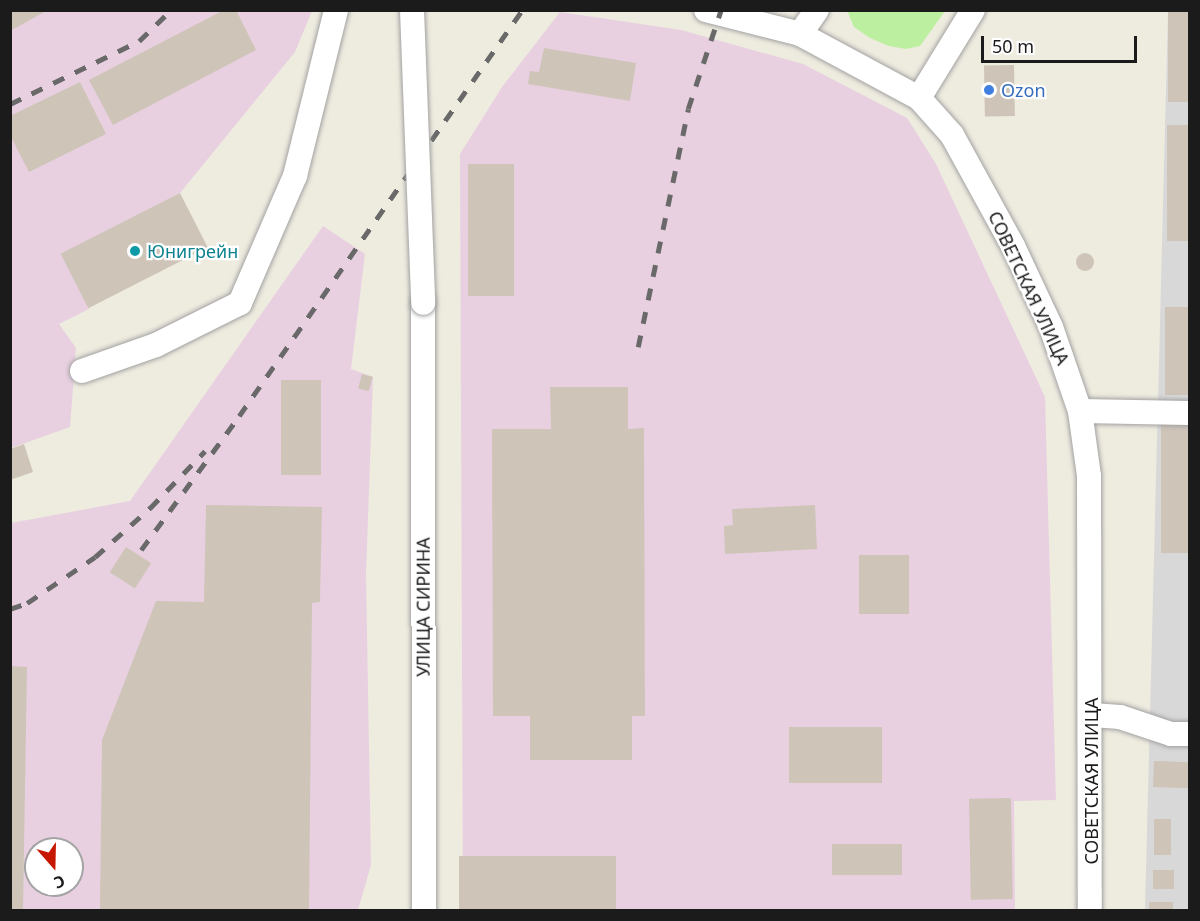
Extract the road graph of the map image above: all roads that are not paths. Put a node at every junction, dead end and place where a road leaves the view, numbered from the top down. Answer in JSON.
{"nodes":[{"id":1,"x":336,"y":10,"type":"edge"},
{"id":2,"x":412,"y":10,"type":"edge"},
{"id":3,"x":706,"y":10,"type":"edge"},
{"id":4,"x":817,"y":10,"type":"edge"},
{"id":5,"x":973,"y":10,"type":"edge"},
{"id":6,"x":800,"y":34,"type":"junction"},
{"id":7,"x":919,"y":98,"type":"junction"},
{"id":8,"x":82,"y":371,"type":"dead end"},
{"id":9,"x":1080,"y":411,"type":"junction"},
{"id":10,"x":1190,"y":413,"type":"edge"},
{"id":11,"x":1092,"y":715,"type":"junction"},
{"id":12,"x":1190,"y":734,"type":"edge"},
{"id":13,"x":424,"y":910,"type":"edge"},
{"id":14,"x":1090,"y":910,"type":"edge"}],
"edges":[{"from":1,"to":8,"type":"street"},
{"from":2,"to":13,"type":"street","name":"УЛИЦА СИРИНА","bridge":true},
{"from":3,"to":6,"type":"street","name":"СОВЕТСКАЯ УЛИЦА"},
{"from":4,"to":6,"type":"street"},
{"from":5,"to":7,"type":"street"},
{"from":6,"to":7,"type":"street","name":"СОВЕТСКАЯ УЛИЦА"},
{"from":7,"to":9,"type":"street","name":"СОВЕТСКАЯ УЛИЦА"},
{"from":9,"to":10,"type":"street"},
{"from":9,"to":11,"type":"street","name":"СОВЕТСКАЯ УЛИЦА"},
{"from":11,"to":12,"type":"street"},
{"from":11,"to":14,"type":"street","name":"СОВЕТСКАЯ УЛИЦА"}]}
